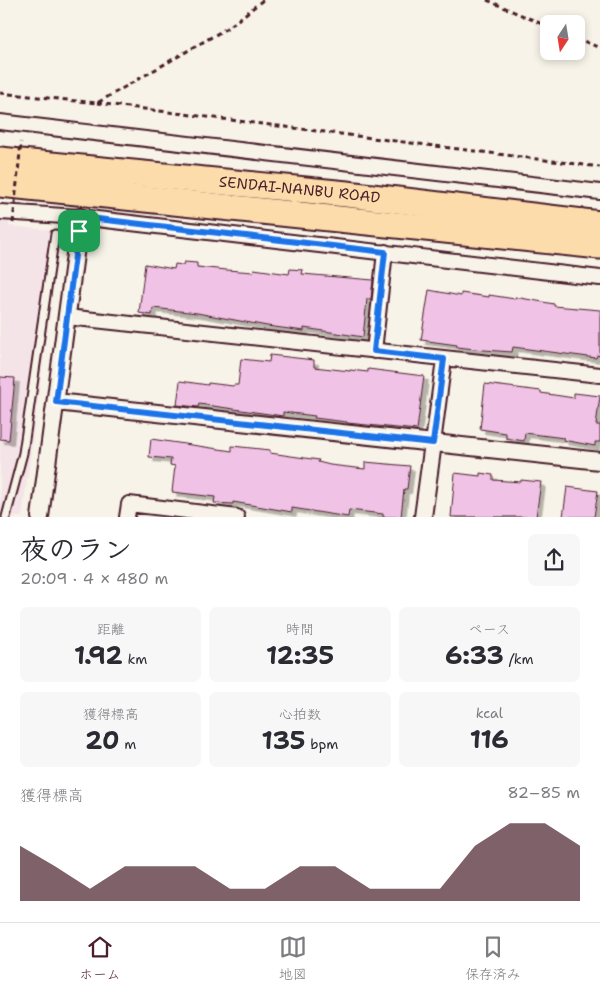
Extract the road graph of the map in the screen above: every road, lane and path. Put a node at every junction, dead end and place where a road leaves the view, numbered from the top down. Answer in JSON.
{"nodes":[{"id":1,"x":263,"y":0,"type":"edge"},
{"id":2,"x":487,"y":0,"type":"edge"},
{"id":3,"x":540,"y":23,"type":"edge"},
{"id":4,"x":585,"y":42,"type":"edge"},
{"id":5,"x":600,"y":48,"type":"edge"},
{"id":6,"x":0,"y":93,"type":"edge"},
{"id":7,"x":97,"y":103,"type":"junction"},
{"id":8,"x":0,"y":122,"type":"edge"},
{"id":9,"x":21,"y":142,"type":"dead end"},
{"id":10,"x":0,"y":160,"type":"edge"},
{"id":11,"x":600,"y":167,"type":"edge"},
{"id":12,"x":0,"y":184,"type":"edge"},
{"id":13,"x":600,"y":192,"type":"edge"},
{"id":14,"x":0,"y":212,"type":"edge"},
{"id":15,"x":80,"y":217,"type":"junction"},
{"id":16,"x":13,"y":223,"type":"dead end"},
{"id":17,"x":600,"y":224,"type":"edge"},
{"id":18,"x":55,"y":234,"type":"dead end"},
{"id":19,"x":600,"y":246,"type":"edge"},
{"id":20,"x":385,"y":252,"type":"junction"},
{"id":21,"x":600,"y":278,"type":"edge"},
{"id":22,"x":67,"y":317,"type":"junction"},
{"id":23,"x":374,"y":351,"type":"junction"},
{"id":24,"x":444,"y":359,"type":"junction"},
{"id":25,"x":600,"y":375,"type":"edge"},
{"id":26,"x":56,"y":402,"type":"junction"},
{"id":27,"x":433,"y":443,"type":"junction"},
{"id":28,"x":600,"y":461,"type":"edge"},
{"id":29,"x":6,"y":517,"type":"edge"},
{"id":30,"x":40,"y":517,"type":"edge"},
{"id":31,"x":127,"y":517,"type":"edge"},
{"id":32,"x":237,"y":517,"type":"edge"},
{"id":33,"x":423,"y":517,"type":"edge"}],
"edges":[{"from":1,"to":7,"type":"path"},
{"from":2,"to":3,"type":"path"},
{"from":4,"to":5,"type":"path"},
{"from":6,"to":7,"type":"path"},
{"from":7,"to":11,"type":"path"},
{"from":8,"to":13,"type":"street"},
{"from":9,"to":16,"type":"path","bridge":true},
{"from":10,"to":17,"type":"highway","name":"SENDAI-NANBU ROAD"},
{"from":12,"to":19,"type":"highway","name":"SENDAI-NANBU ROAD"},
{"from":14,"to":15,"type":"street"},
{"from":15,"to":20,"type":"street"},
{"from":15,"to":22,"type":"street"},
{"from":18,"to":29,"type":"lane"},
{"from":20,"to":21,"type":"street"},
{"from":20,"to":23,"type":"street"},
{"from":22,"to":23,"type":"street"},
{"from":22,"to":26,"type":"street"},
{"from":23,"to":24,"type":"street"},
{"from":24,"to":25,"type":"street"},
{"from":24,"to":27,"type":"street"},
{"from":26,"to":27,"type":"street"},
{"from":26,"to":30,"type":"street"},
{"from":27,"to":28,"type":"street"},
{"from":27,"to":33,"type":"street"},
{"from":31,"to":32,"type":"street"}]}
